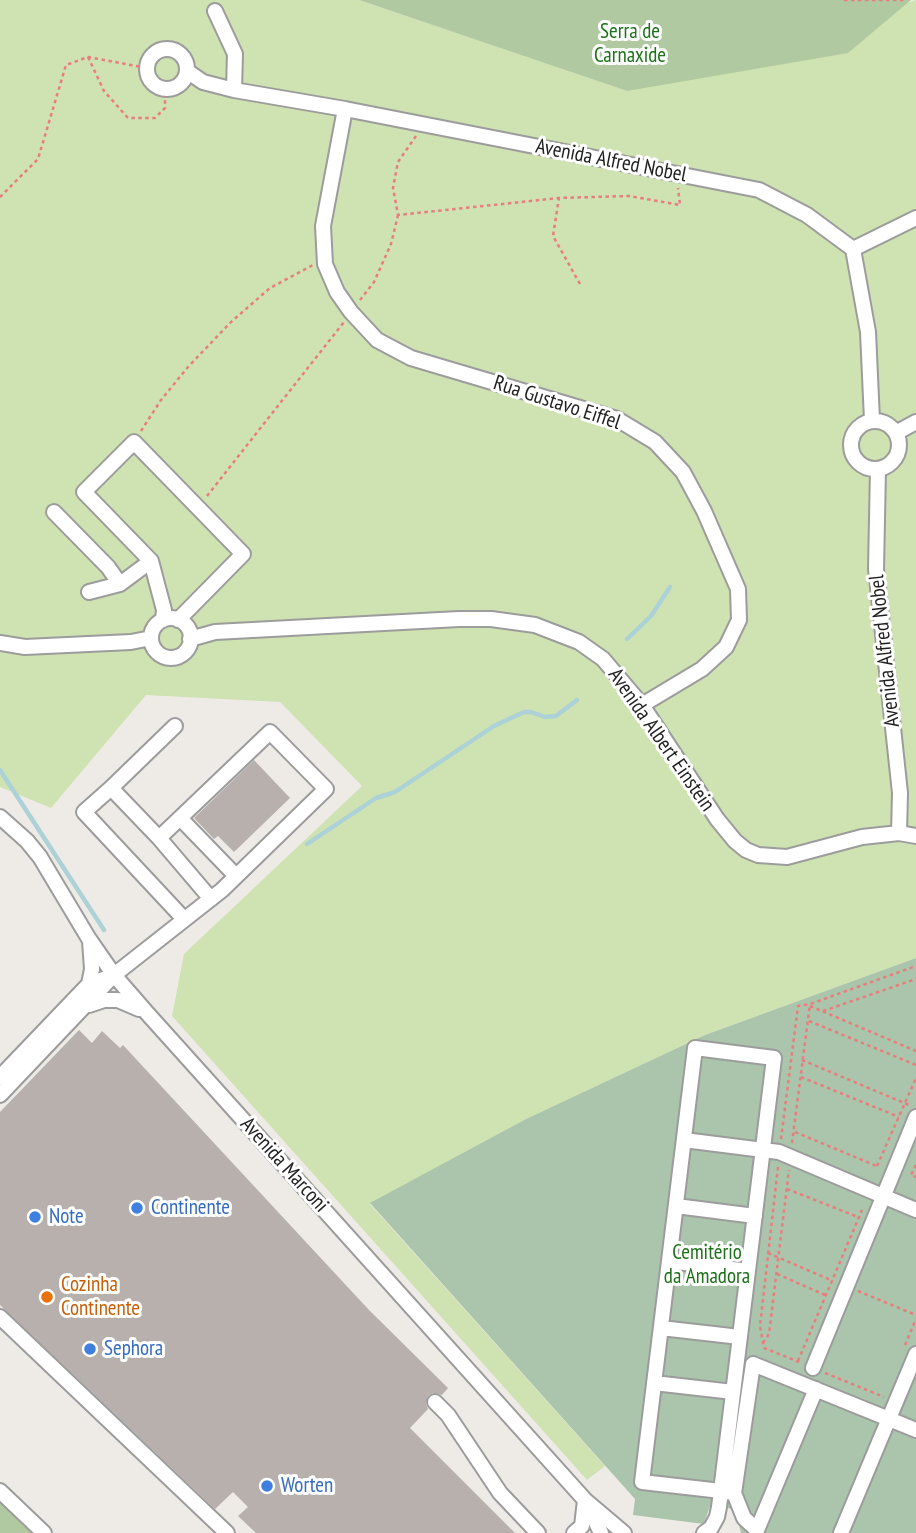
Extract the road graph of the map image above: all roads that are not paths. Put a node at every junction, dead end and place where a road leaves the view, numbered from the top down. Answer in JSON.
{"nodes":[{"id":1,"x":215,"y":11,"type":"dead end"},
{"id":2,"x":187,"y":71,"type":"junction"},
{"id":3,"x":234,"y":90,"type":"junction"},
{"id":4,"x":345,"y":109,"type":"junction"},
{"id":5,"x":916,"y":218,"type":"edge"},
{"id":6,"x":853,"y":249,"type":"junction"},
{"id":7,"x":872,"y":421,"type":"junction"},
{"id":8,"x":916,"y":422,"type":"edge"},
{"id":9,"x":896,"y":433,"type":"junction"},
{"id":10,"x":878,"y":469,"type":"junction"},
{"id":11,"x":54,"y":512,"type":"dead end"},
{"id":12,"x":151,"y":561,"type":"junction"},
{"id":13,"x":120,"y":584,"type":"junction"},
{"id":14,"x":89,"y":592,"type":"dead end"},
{"id":15,"x":171,"y":620,"type":"junction"},
{"id":16,"x":151,"y":638,"type":"junction"},
{"id":17,"x":190,"y":639,"type":"junction"},
{"id":18,"x":0,"y":643,"type":"edge"},
{"id":19,"x":642,"y":705,"type":"junction"},
{"id":20,"x":175,"y":726,"type":"dead end"},
{"id":21,"x":111,"y":788,"type":"junction"},
{"id":22,"x":0,"y":817,"type":"edge"},
{"id":23,"x":180,"y":818,"type":"junction"},
{"id":24,"x":899,"y":833,"type":"junction"},
{"id":25,"x":916,"y":836,"type":"edge"},
{"id":26,"x":159,"y":838,"type":"junction"},
{"id":27,"x":236,"y":876,"type":"junction"},
{"id":28,"x":211,"y":898,"type":"junction"},
{"id":29,"x":184,"y":919,"type":"junction"},
{"id":30,"x":89,"y":939,"type":"junction"},
{"id":31,"x":114,"y":975,"type":"junction"},
{"id":32,"x":89,"y":984,"type":"junction"},
{"id":33,"x":85,"y":1006,"type":"junction"},
{"id":34,"x":147,"y":1013,"type":"junction"},
{"id":35,"x":0,"y":1077,"type":"edge"},
{"id":36,"x":0,"y":1095,"type":"edge"},
{"id":37,"x":916,"y":1117,"type":"edge"},
{"id":38,"x":684,"y":1140,"type":"junction"},
{"id":39,"x":763,"y":1149,"type":"junction"},
{"id":40,"x":876,"y":1193,"type":"junction"},
{"id":41,"x":676,"y":1206,"type":"junction"},
{"id":42,"x":916,"y":1210,"type":"edge"},
{"id":43,"x":755,"y":1216,"type":"junction"},
{"id":44,"x":669,"y":1261,"type":"junction"},
{"id":45,"x":748,"y":1271,"type":"junction"},
{"id":46,"x":0,"y":1317,"type":"edge"},
{"id":47,"x":661,"y":1328,"type":"junction"},
{"id":48,"x":740,"y":1337,"type":"junction"},
{"id":49,"x":916,"y":1354,"type":"edge"},
{"id":50,"x":813,"y":1368,"type":"road end"},
{"id":51,"x":654,"y":1383,"type":"junction"},
{"id":52,"x":816,"y":1389,"type":"junction"},
{"id":53,"x":733,"y":1392,"type":"junction"},
{"id":54,"x":435,"y":1402,"type":"dead end"},
{"id":55,"x":889,"y":1419,"type":"junction"},
{"id":56,"x":916,"y":1430,"type":"edge"},
{"id":57,"x":0,"y":1491,"type":"edge"},
{"id":58,"x":727,"y":1492,"type":"junction"},
{"id":59,"x":585,"y":1500,"type":"junction"},
{"id":60,"x":44,"y":1533,"type":"edge"},
{"id":61,"x":227,"y":1533,"type":"edge"},
{"id":62,"x":538,"y":1533,"type":"edge"},
{"id":63,"x":574,"y":1533,"type":"edge"},
{"id":64,"x":601,"y":1533,"type":"edge"},
{"id":65,"x":624,"y":1533,"type":"edge"},
{"id":66,"x":704,"y":1533,"type":"edge"},
{"id":67,"x":841,"y":1533,"type":"edge"}],
"edges":[{"from":1,"to":3,"type":"street"},
{"from":2,"to":2,"type":"street"},
{"from":2,"to":3,"type":"street","name":"Avenida Alfred Nobel"},
{"from":3,"to":4,"type":"street","name":"Avenida Alfred Nobel"},
{"from":4,"to":6,"type":"street","name":"Avenida Alfred Nobel"},
{"from":4,"to":19,"type":"street","name":"Rua Gustavo Eiffel"},
{"from":5,"to":6,"type":"street"},
{"from":6,"to":7,"type":"street"},
{"from":7,"to":9,"type":"street"},
{"from":7,"to":10,"type":"street"},
{"from":8,"to":9,"type":"street"},
{"from":9,"to":10,"type":"street"},
{"from":10,"to":24,"type":"street","name":"Avenida Alfred Nobel"},
{"from":11,"to":13,"type":"street"},
{"from":12,"to":13,"type":"street"},
{"from":12,"to":15,"type":"street"},
{"from":12,"to":15,"type":"street"},
{"from":13,"to":14,"type":"street"},
{"from":15,"to":16,"type":"street"},
{"from":15,"to":17,"type":"street"},
{"from":16,"to":17,"type":"street"},
{"from":16,"to":18,"type":"street"},
{"from":17,"to":19,"type":"street","name":"Avenida Albert Einstein"},
{"from":19,"to":24,"type":"street","name":"Avenida Albert Einstein"},
{"from":20,"to":21,"type":"street"},
{"from":21,"to":26,"type":"street"},
{"from":21,"to":29,"type":"street"},
{"from":22,"to":30,"type":"street","name":"Avenida Marconi"},
{"from":23,"to":26,"type":"street"},
{"from":23,"to":27,"type":"street"},
{"from":23,"to":27,"type":"street"},
{"from":24,"to":25,"type":"street","name":"Avenida Albert Einstein"},
{"from":26,"to":28,"type":"street"},
{"from":27,"to":28,"type":"street"},
{"from":28,"to":29,"type":"street"},
{"from":29,"to":31,"type":"street"},
{"from":30,"to":31,"type":"street","name":"Avenida Marconi"},
{"from":30,"to":32,"type":"street"},
{"from":31,"to":32,"type":"street"},
{"from":31,"to":33,"type":"street"},
{"from":31,"to":34,"type":"street","name":"Avenida Marconi"},
{"from":32,"to":35,"type":"street"},
{"from":33,"to":34,"type":"street"},
{"from":33,"to":36,"type":"street"},
{"from":34,"to":59,"type":"street","name":"Avenida Marconi"},
{"from":37,"to":40,"type":"street"},
{"from":38,"to":39,"type":"street"},
{"from":38,"to":39,"type":"street"},
{"from":38,"to":41,"type":"street"},
{"from":39,"to":40,"type":"street"},
{"from":39,"to":43,"type":"street"},
{"from":40,"to":42,"type":"street"},
{"from":40,"to":50,"type":"street"},
{"from":41,"to":43,"type":"street"},
{"from":41,"to":44,"type":"street"},
{"from":43,"to":45,"type":"street"},
{"from":44,"to":45,"type":"street"},
{"from":44,"to":47,"type":"street"},
{"from":45,"to":48,"type":"street"},
{"from":46,"to":61,"type":"street"},
{"from":47,"to":48,"type":"street"},
{"from":47,"to":51,"type":"street"},
{"from":48,"to":53,"type":"street"},
{"from":49,"to":55,"type":"street"},
{"from":51,"to":53,"type":"street"},
{"from":51,"to":58,"type":"street"},
{"from":52,"to":55,"type":"street"},
{"from":52,"to":58,"type":"street"},
{"from":52,"to":58,"type":"street"},
{"from":53,"to":58,"type":"street"},
{"from":54,"to":62,"type":"street"},
{"from":55,"to":56,"type":"street"},
{"from":55,"to":67,"type":"street"},
{"from":57,"to":60,"type":"street"},
{"from":58,"to":66,"type":"street"},
{"from":59,"to":63,"type":"street"},
{"from":59,"to":64,"type":"street","name":"Avenida Marconi"},
{"from":59,"to":65,"type":"street","name":"Avenida Marconi"}]}
